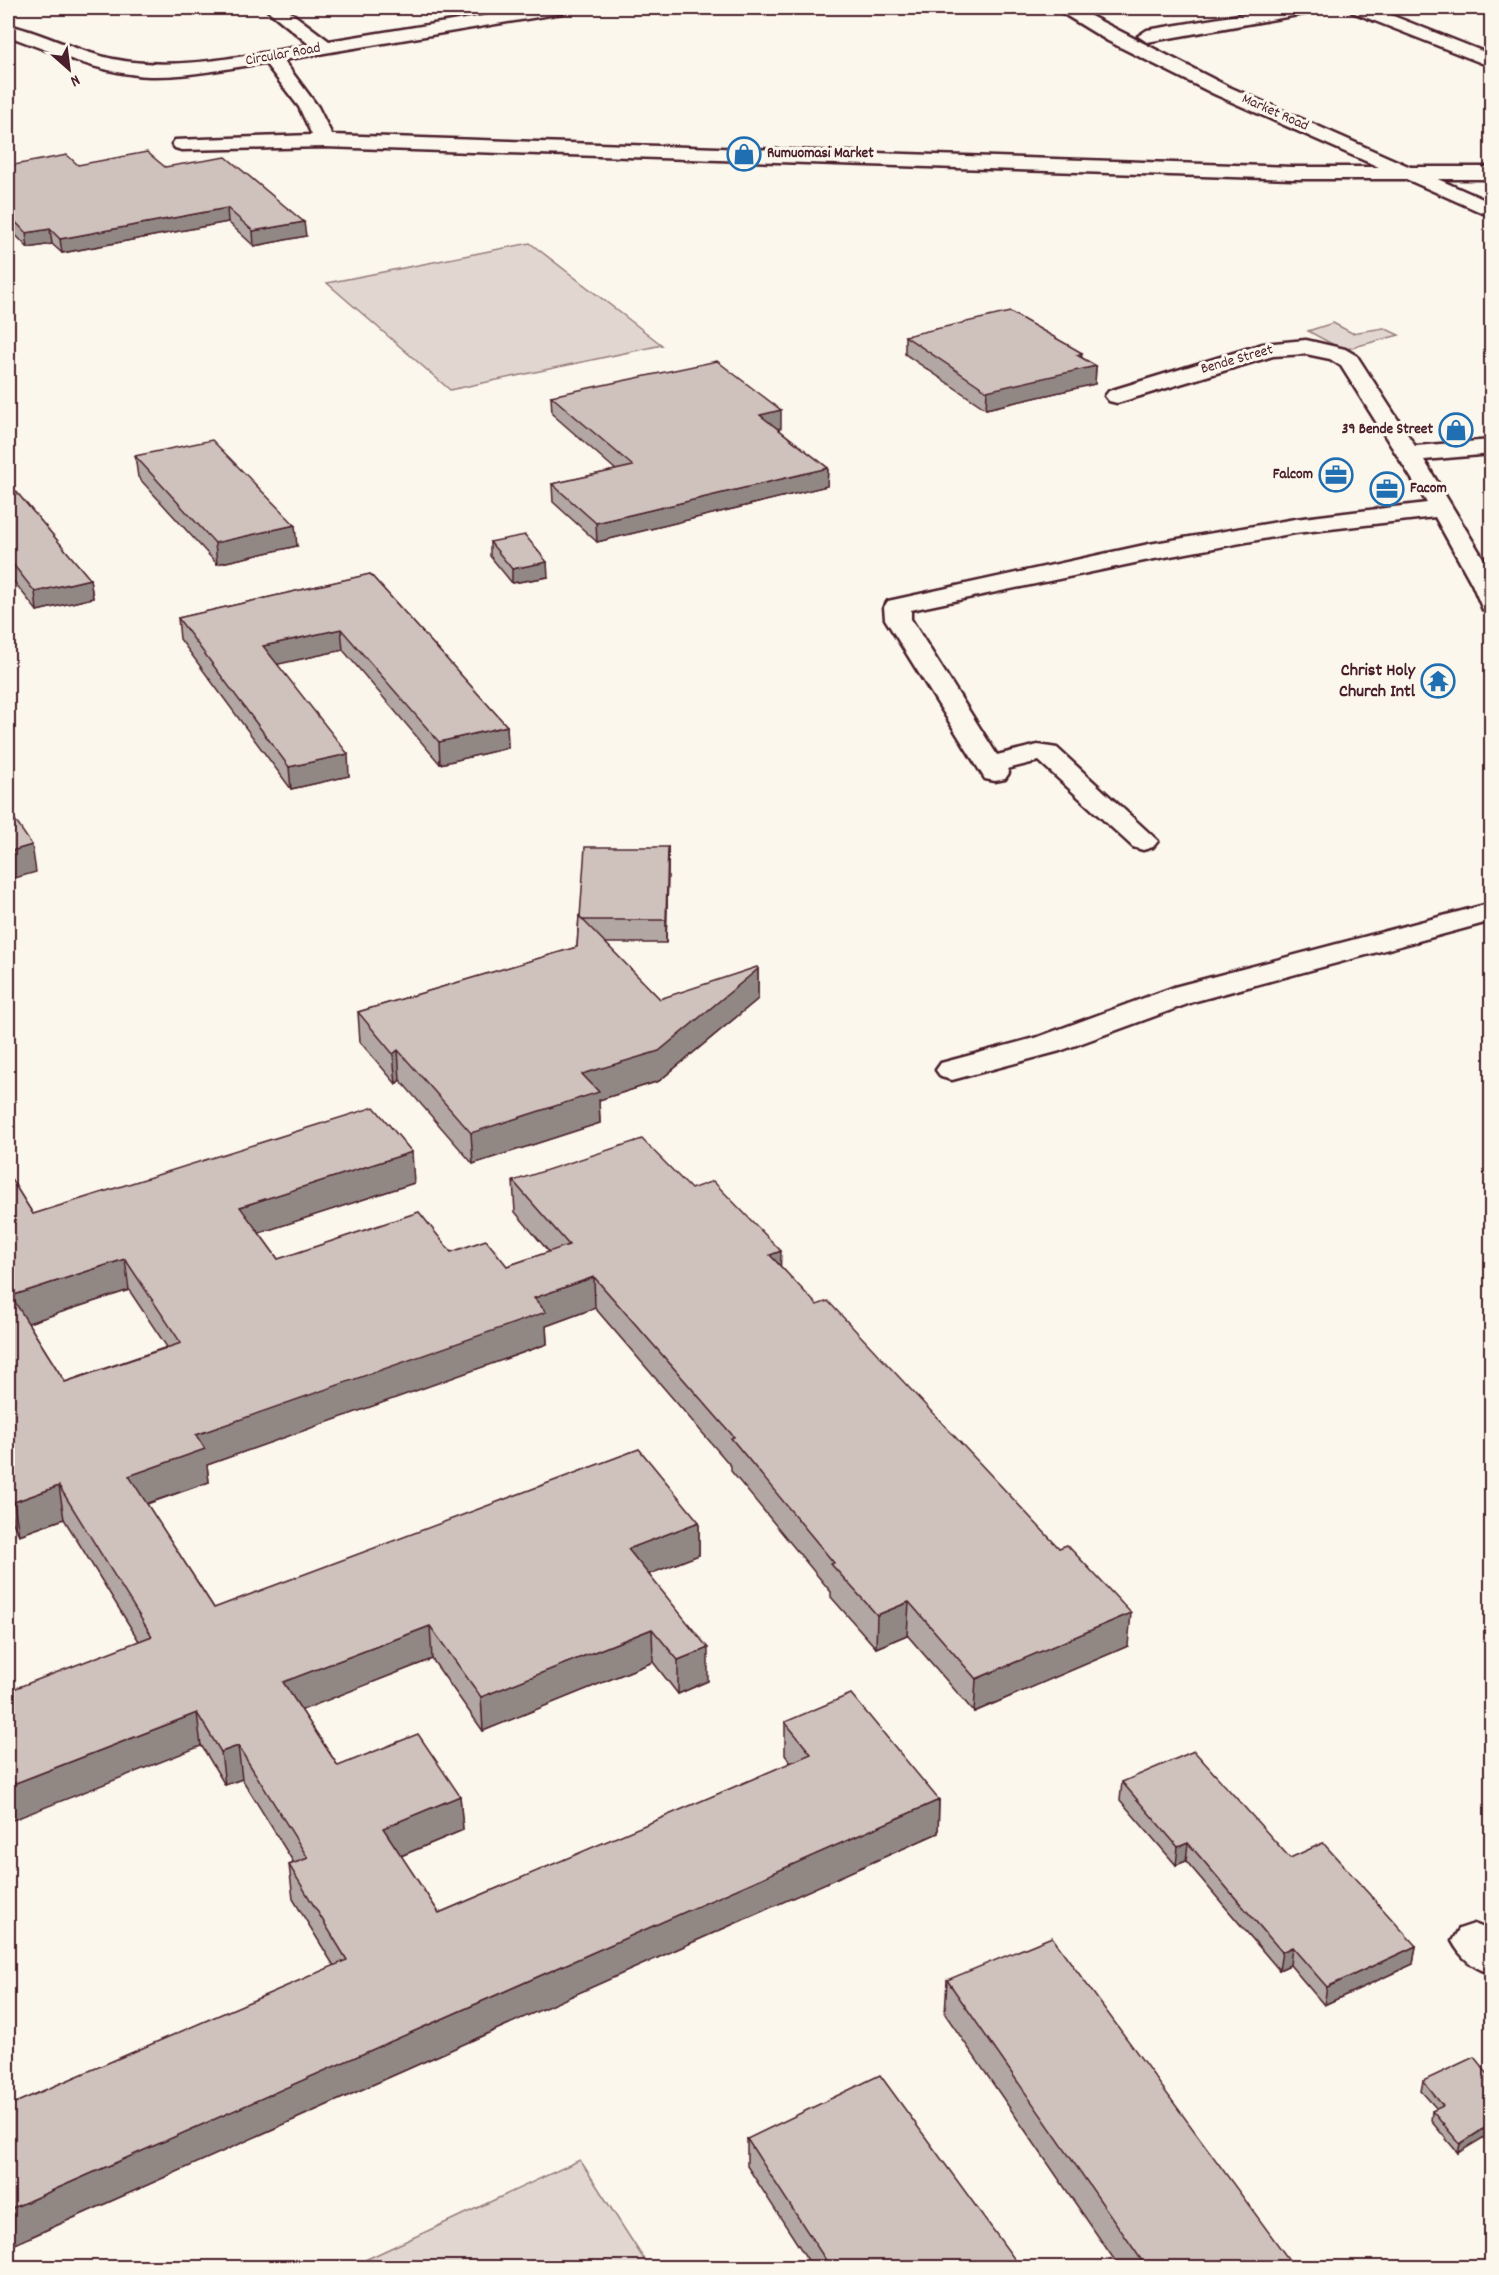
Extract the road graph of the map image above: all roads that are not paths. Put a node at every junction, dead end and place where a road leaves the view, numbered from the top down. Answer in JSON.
{"nodes":[{"id":1,"x":274,"y":8,"type":"edge"},
{"id":2,"x":561,"y":8,"type":"edge"},
{"id":3,"x":1064,"y":8,"type":"edge"},
{"id":4,"x":1097,"y":8,"type":"edge"},
{"id":5,"x":1309,"y":8,"type":"edge"},
{"id":6,"x":1358,"y":8,"type":"edge"},
{"id":7,"x":500,"y":12,"type":"edge"},
{"id":8,"x":8,"y":30,"type":"edge"},
{"id":9,"x":1148,"y":36,"type":"junction"},
{"id":10,"x":325,"y":47,"type":"junction"},
{"id":11,"x":270,"y":57,"type":"junction"},
{"id":12,"x":1491,"y":62,"type":"edge"},
{"id":13,"x":324,"y":141,"type":"junction"},
{"id":14,"x":182,"y":144,"type":"dead end"},
{"id":15,"x":1456,"y":172,"type":"junction"},
{"id":16,"x":1491,"y":172,"type":"edge"},
{"id":17,"x":1412,"y":174,"type":"junction"},
{"id":18,"x":1491,"y":189,"type":"edge"},
{"id":19,"x":1491,"y":211,"type":"edge"},
{"id":20,"x":1117,"y":396,"type":"dead end"},
{"id":21,"x":1491,"y":447,"type":"edge"},
{"id":22,"x":1409,"y":454,"type":"junction"},
{"id":23,"x":1443,"y":509,"type":"junction"},
{"id":24,"x":1489,"y":591,"type":"edge"},
{"id":25,"x":1143,"y":841,"type":"dead end"},
{"id":26,"x":1491,"y":912,"type":"edge"},
{"id":27,"x":952,"y":1070,"type":"dead end"}],
"edges":[{"from":1,"to":10,"type":"street"},
{"from":2,"to":7,"type":"street","name":"Circular Road"},
{"from":3,"to":17,"type":"street","name":"Market Road"},
{"from":4,"to":9,"type":"street","name":"Market Road"},
{"from":5,"to":9,"type":"street"},
{"from":6,"to":12,"type":"street"},
{"from":7,"to":10,"type":"street","name":"Circular Road"},
{"from":8,"to":11,"type":"street","name":"Circular Road"},
{"from":9,"to":15,"type":"street","name":"Market Road"},
{"from":10,"to":11,"type":"street","name":"Circular Road"},
{"from":11,"to":13,"type":"street"},
{"from":13,"to":14,"type":"street"},
{"from":13,"to":17,"type":"street"},
{"from":15,"to":16,"type":"street"},
{"from":15,"to":17,"type":"street"},
{"from":15,"to":18,"type":"street","name":"Market Road"},
{"from":17,"to":19,"type":"street","name":"Market Road"},
{"from":20,"to":22,"type":"street","name":"Bende Street"},
{"from":21,"to":22,"type":"street"},
{"from":22,"to":23,"type":"street","name":"Bende Street"},
{"from":23,"to":24,"type":"street","name":"Bende Street"},
{"from":23,"to":25,"type":"street"},
{"from":26,"to":27,"type":"street"}]}
